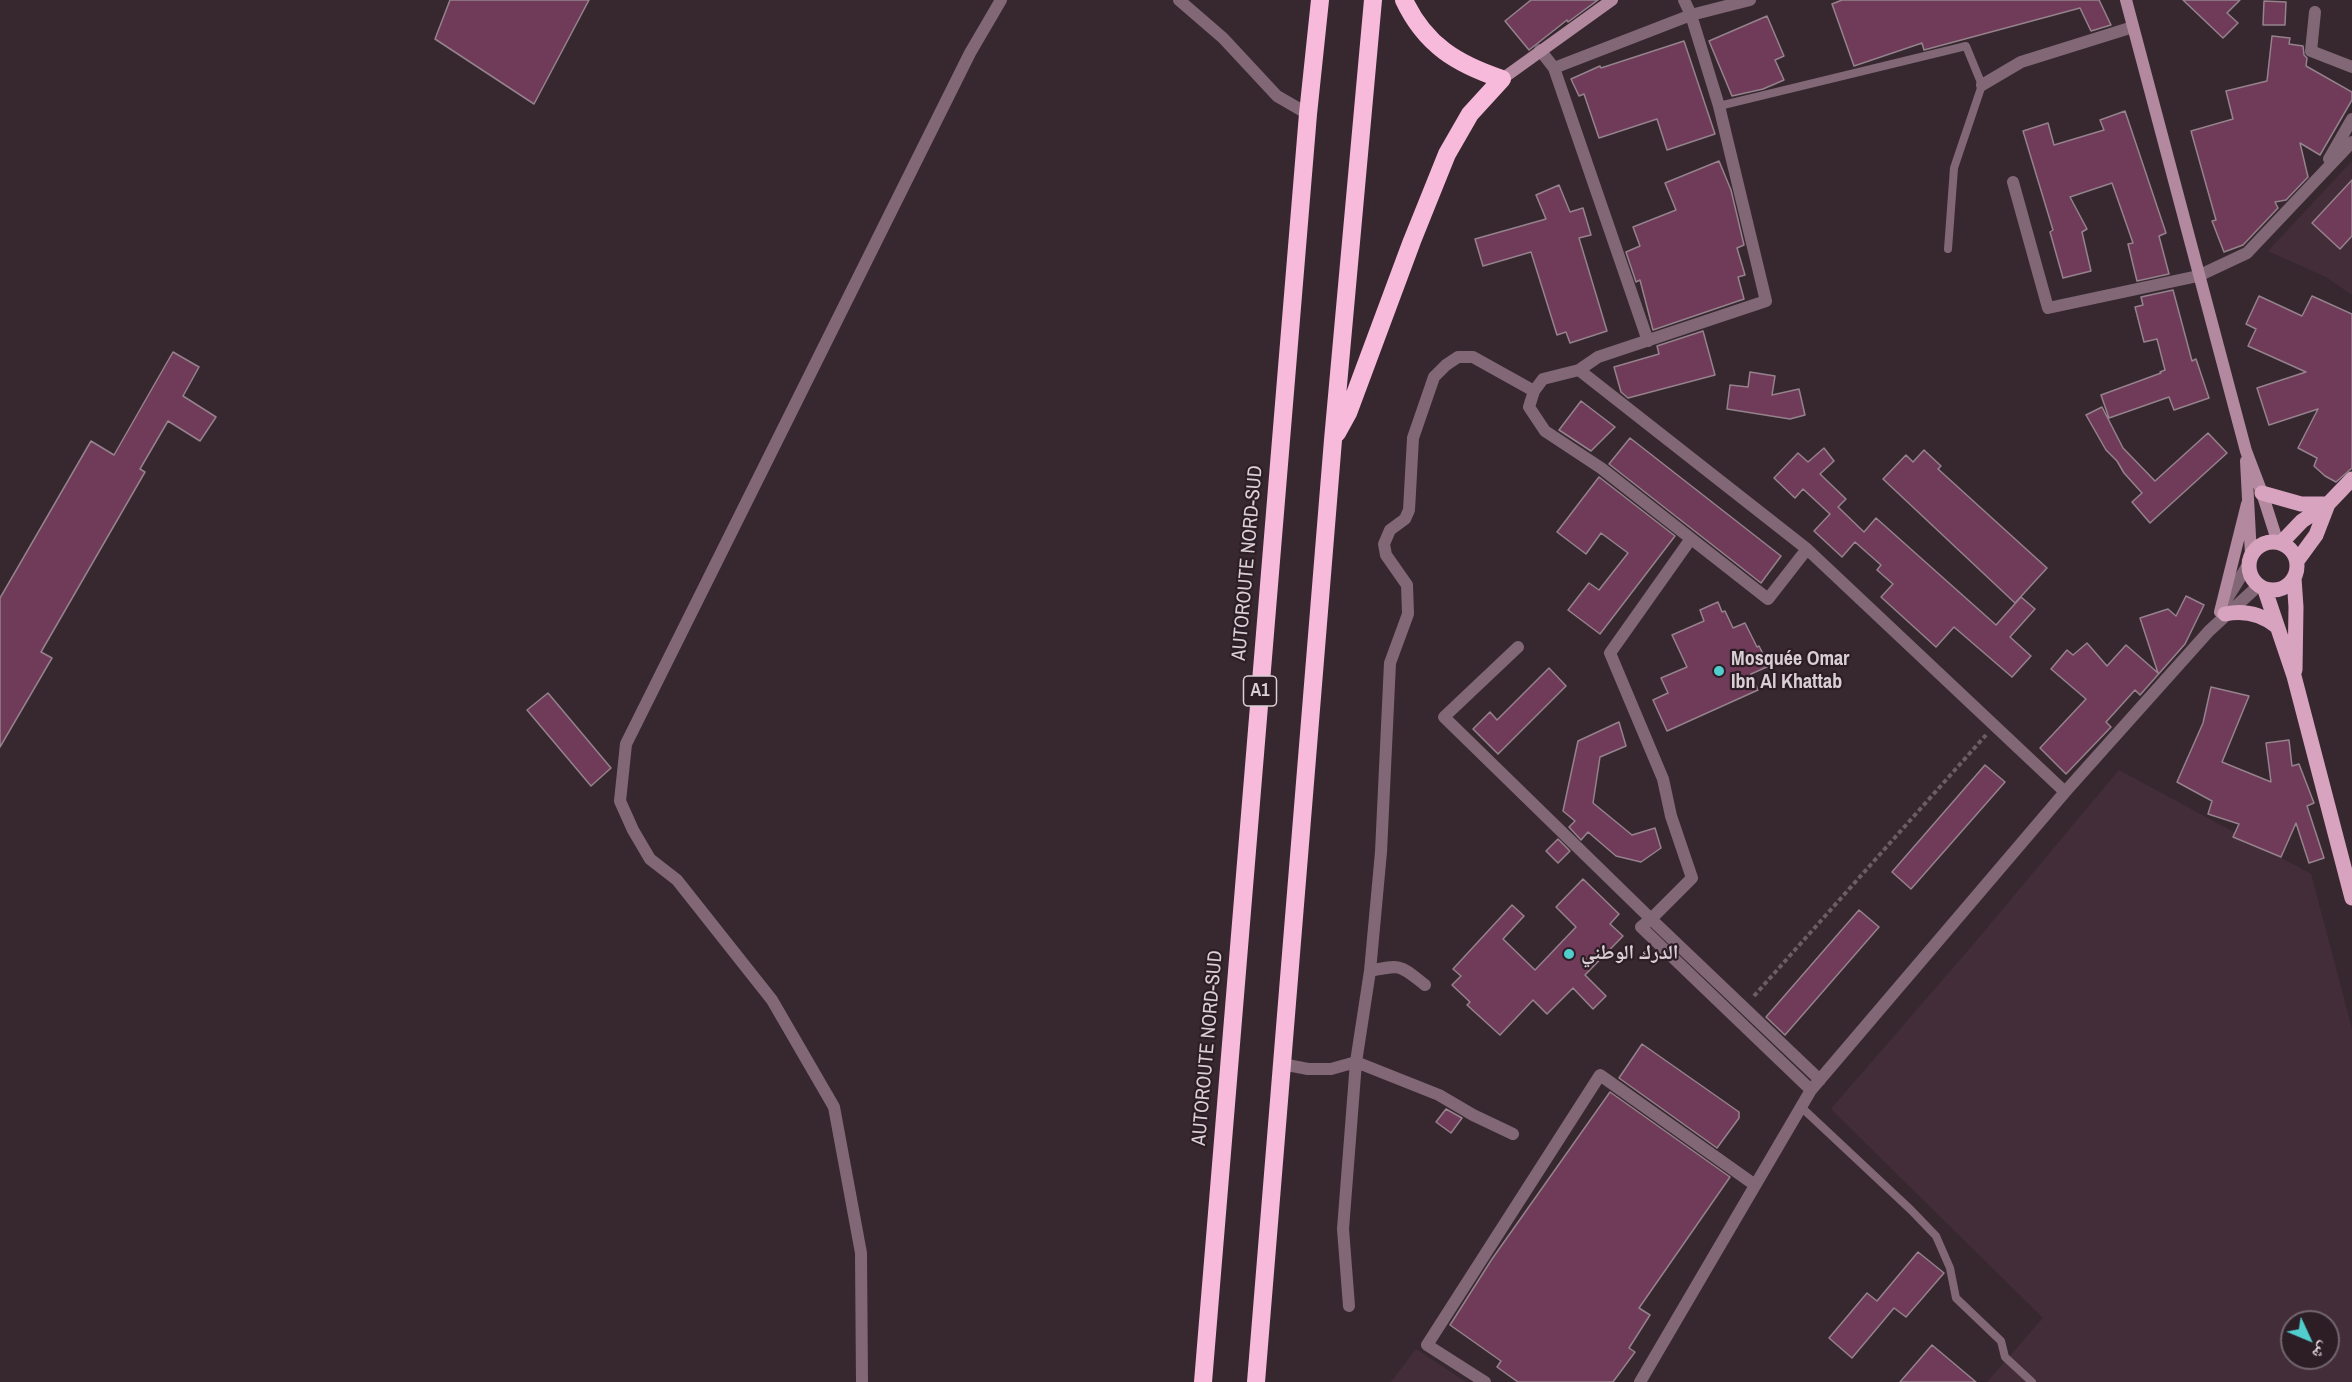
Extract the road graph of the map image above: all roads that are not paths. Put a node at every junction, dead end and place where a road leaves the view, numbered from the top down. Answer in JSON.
{"nodes":[{"id":1,"x":1001,"y":0,"type":"edge"},
{"id":2,"x":1179,"y":0,"type":"edge"},
{"id":3,"x":1320,"y":0,"type":"edge"},
{"id":4,"x":1373,"y":0,"type":"edge"},
{"id":5,"x":1404,"y":0,"type":"edge"},
{"id":6,"x":1612,"y":0,"type":"edge"},
{"id":7,"x":1684,"y":0,"type":"edge"},
{"id":8,"x":1750,"y":0,"type":"edge"},
{"id":9,"x":2126,"y":0,"type":"edge"},
{"id":10,"x":2315,"y":12,"type":"dead end"},
{"id":11,"x":1691,"y":15,"type":"junction"},
{"id":12,"x":2133,"y":27,"type":"junction"},
{"id":13,"x":1540,"y":50,"type":"junction"},
{"id":14,"x":2352,"y":67,"type":"edge"},
{"id":15,"x":1554,"y":68,"type":"junction"},
{"id":16,"x":1502,"y":79,"type":"junction"},
{"id":17,"x":1982,"y":85,"type":"junction"},
{"id":18,"x":1719,"y":106,"type":"junction"},
{"id":19,"x":1308,"y":114,"type":"junction"},
{"id":20,"x":2352,"y":119,"type":"edge"},
{"id":21,"x":2352,"y":142,"type":"edge"},
{"id":22,"x":2318,"y":179,"type":"junction"},
{"id":23,"x":2013,"y":182,"type":"dead end"},
{"id":24,"x":1948,"y":249,"type":"dead end"},
{"id":25,"x":2198,"y":276,"type":"junction"},
{"id":26,"x":1648,"y":341,"type":"junction"},
{"id":27,"x":1579,"y":370,"type":"junction"},
{"id":28,"x":1534,"y":391,"type":"junction"},
{"id":29,"x":1334,"y":440,"type":"junction"},
{"id":30,"x":2246,"y":451,"type":"junction"},
{"id":31,"x":2352,"y":479,"type":"edge"},
{"id":32,"x":2262,"y":493,"type":"junction"},
{"id":33,"x":2247,"y":504,"type":"junction"},
{"id":34,"x":2328,"y":504,"type":"junction"},
{"id":35,"x":1690,"y":540,"type":"junction"},
{"id":36,"x":2279,"y":543,"type":"junction"},
{"id":37,"x":1807,"y":549,"type":"junction"},
{"id":38,"x":2250,"y":560,"type":"junction"},
{"id":39,"x":2297,"y":561,"type":"junction"},
{"id":40,"x":2294,"y":578,"type":"junction"},
{"id":41,"x":2262,"y":588,"type":"junction"},
{"id":42,"x":2222,"y":613,"type":"junction"},
{"id":43,"x":2276,"y":626,"type":"junction"},
{"id":44,"x":1518,"y":647,"type":"dead end"},
{"id":45,"x":2294,"y":676,"type":"junction"},
{"id":46,"x":2065,"y":792,"type":"junction"},
{"id":47,"x":2352,"y":898,"type":"edge"},
{"id":48,"x":1651,"y":920,"type":"junction"},
{"id":49,"x":1370,"y":971,"type":"junction"},
{"id":50,"x":1425,"y":985,"type":"dead end"},
{"id":51,"x":1356,"y":1062,"type":"junction"},
{"id":52,"x":1282,"y":1064,"type":"junction"},
{"id":53,"x":1820,"y":1080,"type":"junction"},
{"id":54,"x":1811,"y":1090,"type":"junction"},
{"id":55,"x":1800,"y":1106,"type":"junction"},
{"id":56,"x":1513,"y":1134,"type":"dead end"},
{"id":57,"x":1755,"y":1185,"type":"junction"},
{"id":58,"x":1349,"y":1306,"type":"dead end"},
{"id":59,"x":1202,"y":1380,"type":"edge"},
{"id":60,"x":862,"y":1382,"type":"edge"},
{"id":61,"x":1256,"y":1382,"type":"edge"},
{"id":62,"x":1485,"y":1382,"type":"edge"},
{"id":63,"x":1640,"y":1382,"type":"edge"},
{"id":64,"x":2032,"y":1382,"type":"edge"}],
"edges":[{"from":1,"to":60,"type":"street"},
{"from":2,"to":19,"type":"street"},
{"from":3,"to":19,"type":"highway","name":"AUTOROUTE NORD-SUD","number":"A1"},
{"from":4,"to":29,"type":"highway"},
{"from":5,"to":16,"type":"highway"},
{"from":6,"to":13,"type":"main road"},
{"from":7,"to":11,"type":"street"},
{"from":8,"to":11,"type":"street"},
{"from":9,"to":12,"type":"main road"},
{"from":10,"to":14,"type":"street"},
{"from":11,"to":15,"type":"street"},
{"from":11,"to":18,"type":"street"},
{"from":12,"to":17,"type":"street"},
{"from":12,"to":25,"type":"main road"},
{"from":13,"to":15,"type":"street"},
{"from":13,"to":16,"type":"main road"},
{"from":15,"to":26,"type":"street"},
{"from":16,"to":29,"type":"highway"},
{"from":17,"to":18,"type":"lane"},
{"from":17,"to":24,"type":"lane"},
{"from":18,"to":26,"type":"street"},
{"from":19,"to":59,"type":"highway","name":"AUTOROUTE NORD-SUD","number":"A1"},
{"from":20,"to":22,"type":"street"},
{"from":21,"to":22,"type":"street"},
{"from":22,"to":25,"type":"street"},
{"from":23,"to":25,"type":"street"},
{"from":25,"to":30,"type":"main road"},
{"from":26,"to":27,"type":"street"},
{"from":27,"to":28,"type":"street"},
{"from":27,"to":37,"type":"street"},
{"from":28,"to":35,"type":"street"},
{"from":28,"to":49,"type":"street"},
{"from":29,"to":52,"type":"highway"},
{"from":30,"to":32,"type":"main road"},
{"from":30,"to":33,"type":"main road"},
{"from":31,"to":34,"type":"main road"},
{"from":32,"to":34,"type":"main road"},
{"from":32,"to":36,"type":"main road"},
{"from":33,"to":38,"type":"main road"},
{"from":33,"to":42,"type":"main road"},
{"from":34,"to":36,"type":"main road"},
{"from":34,"to":39,"type":"main road"},
{"from":35,"to":37,"type":"street"},
{"from":35,"to":48,"type":"street"},
{"from":36,"to":38,"type":"main road"},
{"from":36,"to":39,"type":"main road"},
{"from":37,"to":46,"type":"street"},
{"from":38,"to":41,"type":"main road"},
{"from":38,"to":42,"type":"street"},
{"from":39,"to":40,"type":"main road"},
{"from":40,"to":41,"type":"main road"},
{"from":40,"to":45,"type":"main road"},
{"from":41,"to":42,"type":"street"},
{"from":41,"to":43,"type":"main road"},
{"from":42,"to":43,"type":"main road"},
{"from":42,"to":46,"type":"street"},
{"from":43,"to":45,"type":"main road"},
{"from":44,"to":48,"type":"street"},
{"from":45,"to":47,"type":"main road"},
{"from":46,"to":53,"type":"street"},
{"from":48,"to":53,"type":"street"},
{"from":48,"to":54,"type":"street"},
{"from":49,"to":50,"type":"street"},
{"from":49,"to":51,"type":"street"},
{"from":51,"to":52,"type":"street"},
{"from":51,"to":56,"type":"street"},
{"from":51,"to":58,"type":"street"},
{"from":52,"to":61,"type":"highway"},
{"from":53,"to":54,"type":"street"},
{"from":54,"to":55,"type":"street"},
{"from":55,"to":57,"type":"street"},
{"from":55,"to":64,"type":"lane"},
{"from":57,"to":62,"type":"street"},
{"from":57,"to":63,"type":"street"}]}
